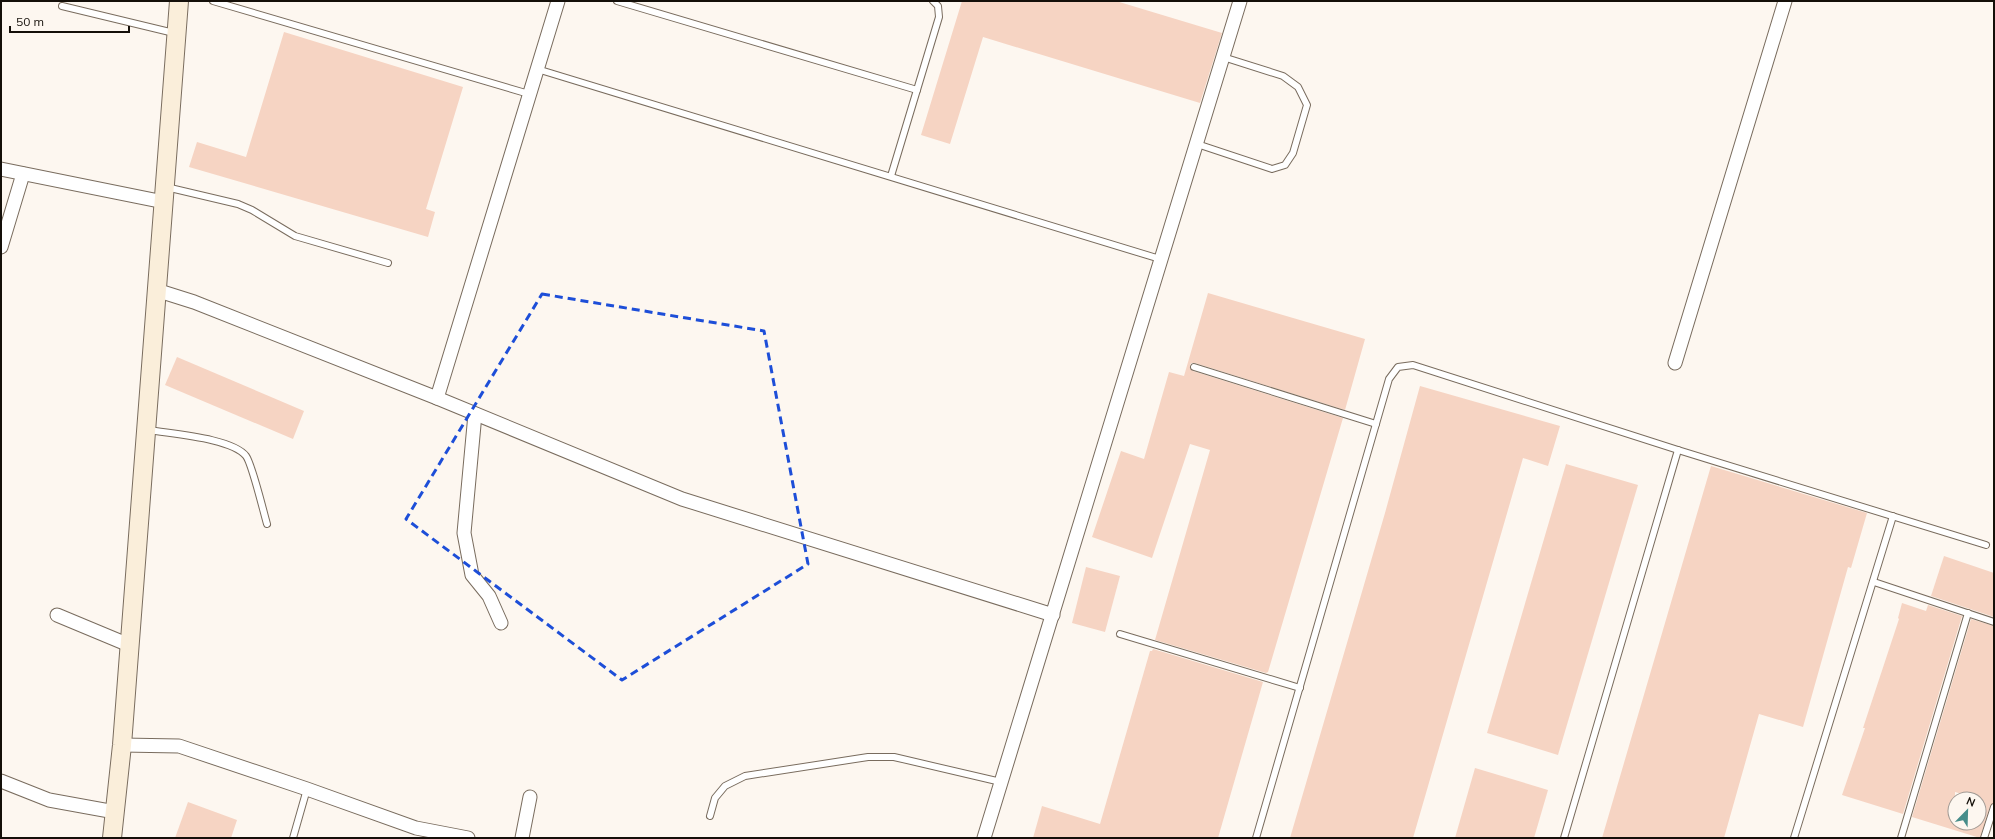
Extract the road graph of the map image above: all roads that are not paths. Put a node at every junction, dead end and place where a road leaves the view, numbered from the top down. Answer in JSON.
{"nodes":[{"id":1,"x":179,"y":1,"type":"edge"},
{"id":2,"x":213,"y":1,"type":"edge"},
{"id":3,"x":558,"y":1,"type":"edge"},
{"id":4,"x":616,"y":1,"type":"edge"},
{"id":5,"x":933,"y":1,"type":"edge"},
{"id":6,"x":1240,"y":1,"type":"edge"},
{"id":7,"x":1785,"y":1,"type":"edge"},
{"id":8,"x":62,"y":6,"type":"dead end"},
{"id":9,"x":177,"y":34,"type":"junction"},
{"id":10,"x":1223,"y":57,"type":"junction"},
{"id":11,"x":537,"y":69,"type":"junction"},
{"id":12,"x":917,"y":90,"type":"junction"},
{"id":13,"x":529,"y":94,"type":"junction"},
{"id":14,"x":1197,"y":144,"type":"junction"},
{"id":15,"x":1,"y":169,"type":"edge"},
{"id":16,"x":23,"y":174,"type":"junction"},
{"id":17,"x":891,"y":176,"type":"junction"},
{"id":18,"x":164,"y":194,"type":"junction"},
{"id":19,"x":1,"y":247,"type":"edge"},
{"id":20,"x":1160,"y":259,"type":"junction"},
{"id":21,"x":388,"y":263,"type":"dead end"},
{"id":22,"x":156,"y":290,"type":"junction"},
{"id":23,"x":1675,"y":363,"type":"dead end"},
{"id":24,"x":1194,"y":367,"type":"dead end"},
{"id":25,"x":437,"y":398,"type":"junction"},
{"id":26,"x":475,"y":414,"type":"junction"},
{"id":27,"x":1376,"y":424,"type":"junction"},
{"id":28,"x":145,"y":430,"type":"junction"},
{"id":29,"x":1678,"y":450,"type":"junction"},
{"id":30,"x":1893,"y":516,"type":"junction"},
{"id":31,"x":267,"y":524,"type":"dead end"},
{"id":32,"x":1986,"y":544,"type":"dead end"},
{"id":33,"x":1874,"y":582,"type":"junction"},
{"id":34,"x":1968,"y":613,"type":"junction"},
{"id":35,"x":57,"y":614,"type":"dead end"},
{"id":36,"x":1053,"y":615,"type":"junction"},
{"id":37,"x":1994,"y":622,"type":"edge"},
{"id":38,"x":501,"y":623,"type":"dead end"},
{"id":39,"x":1120,"y":634,"type":"dead end"},
{"id":40,"x":129,"y":645,"type":"junction"},
{"id":41,"x":1300,"y":688,"type":"junction"},
{"id":42,"x":122,"y":745,"type":"junction"},
{"id":43,"x":1,"y":781,"type":"edge"},
{"id":44,"x":1001,"y":782,"type":"junction"},
{"id":45,"x":307,"y":789,"type":"junction"},
{"id":46,"x":530,"y":797,"type":"dead end"},
{"id":47,"x":1994,"y":807,"type":"edge"},
{"id":48,"x":115,"y":812,"type":"junction"},
{"id":49,"x":710,"y":816,"type":"dead end"},
{"id":50,"x":112,"y":838,"type":"edge"},
{"id":51,"x":293,"y":838,"type":"edge"},
{"id":52,"x":468,"y":838,"type":"edge"},
{"id":53,"x":522,"y":838,"type":"edge"},
{"id":54,"x":984,"y":838,"type":"edge"},
{"id":55,"x":1256,"y":838,"type":"edge"},
{"id":56,"x":1564,"y":838,"type":"edge"},
{"id":57,"x":1796,"y":838,"type":"edge"},
{"id":58,"x":1901,"y":838,"type":"edge"},
{"id":59,"x":1984,"y":838,"type":"edge"}],
"edges":[{"from":1,"to":9,"type":"street"},
{"from":2,"to":13,"type":"lane"},
{"from":3,"to":11,"type":"street"},
{"from":4,"to":12,"type":"lane"},
{"from":5,"to":12,"type":"lane"},
{"from":6,"to":10,"type":"street"},
{"from":7,"to":23,"type":"street"},
{"from":8,"to":9,"type":"lane"},
{"from":9,"to":18,"type":"street"},
{"from":10,"to":14,"type":"street"},
{"from":10,"to":14,"type":"lane"},
{"from":11,"to":13,"type":"street"},
{"from":11,"to":17,"type":"lane"},
{"from":12,"to":17,"type":"lane"},
{"from":13,"to":25,"type":"street"},
{"from":14,"to":20,"type":"street"},
{"from":15,"to":16,"type":"street"},
{"from":16,"to":18,"type":"street"},
{"from":16,"to":19,"type":"street"},
{"from":17,"to":20,"type":"lane"},
{"from":18,"to":21,"type":"lane"},
{"from":18,"to":22,"type":"street"},
{"from":20,"to":36,"type":"street"},
{"from":22,"to":25,"type":"street"},
{"from":22,"to":28,"type":"street"},
{"from":24,"to":27,"type":"lane"},
{"from":25,"to":26,"type":"street"},
{"from":26,"to":36,"type":"street"},
{"from":26,"to":38,"type":"street"},
{"from":27,"to":29,"type":"lane"},
{"from":27,"to":41,"type":"lane"},
{"from":28,"to":31,"type":"lane"},
{"from":28,"to":40,"type":"street"},
{"from":29,"to":30,"type":"lane"},
{"from":29,"to":56,"type":"lane"},
{"from":30,"to":32,"type":"lane"},
{"from":30,"to":33,"type":"lane"},
{"from":33,"to":34,"type":"lane"},
{"from":33,"to":57,"type":"lane"},
{"from":34,"to":37,"type":"lane"},
{"from":34,"to":58,"type":"lane"},
{"from":35,"to":40,"type":"street"},
{"from":36,"to":44,"type":"street"},
{"from":39,"to":41,"type":"lane"},
{"from":40,"to":42,"type":"street"},
{"from":41,"to":55,"type":"lane"},
{"from":42,"to":45,"type":"street"},
{"from":42,"to":48,"type":"street"},
{"from":43,"to":48,"type":"street"},
{"from":44,"to":49,"type":"lane"},
{"from":44,"to":54,"type":"street"},
{"from":45,"to":51,"type":"lane"},
{"from":45,"to":52,"type":"street"},
{"from":46,"to":53,"type":"street"},
{"from":47,"to":59,"type":"lane"},
{"from":48,"to":50,"type":"street"}]}
